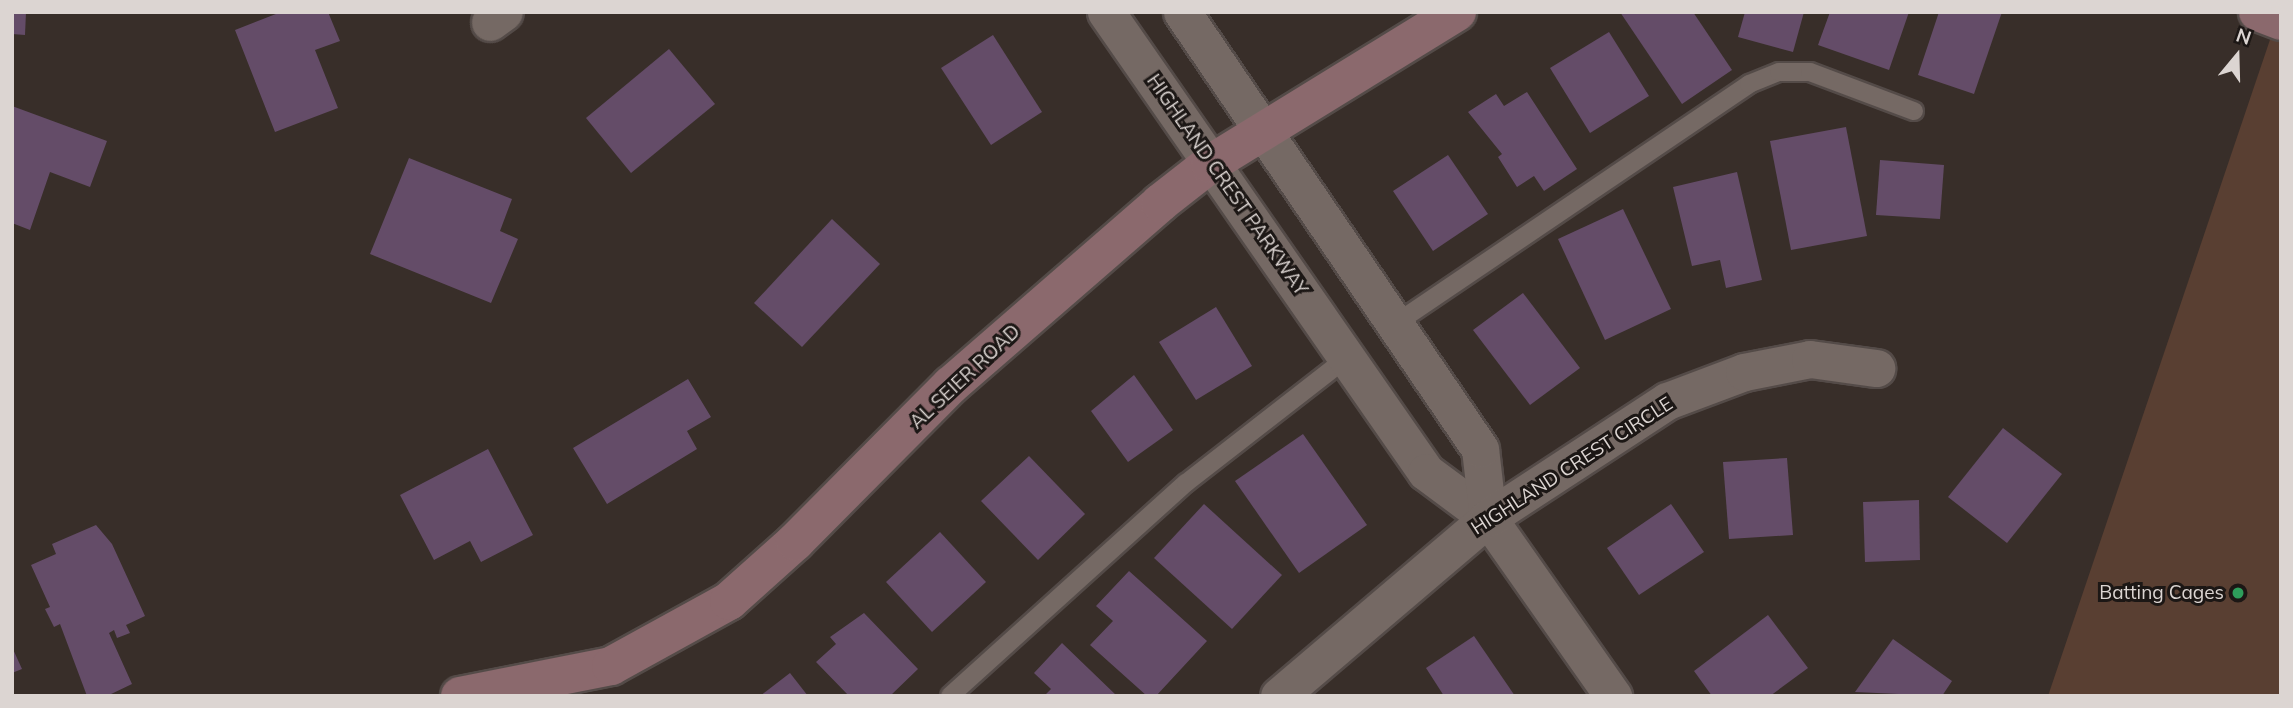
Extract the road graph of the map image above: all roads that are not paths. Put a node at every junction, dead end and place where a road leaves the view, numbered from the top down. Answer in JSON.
{"nodes":[{"id":1,"x":1106,"y":12,"type":"edge"},
{"id":2,"x":1182,"y":12,"type":"edge"},
{"id":3,"x":1457,"y":12,"type":"edge"},
{"id":4,"x":2258,"y":12,"type":"edge"},
{"id":5,"x":2281,"y":21,"type":"edge"},
{"id":6,"x":1914,"y":111,"type":"dead end"},
{"id":7,"x":1264,"y":131,"type":"junction"},
{"id":8,"x":1210,"y":164,"type":"junction"},
{"id":9,"x":1395,"y":324,"type":"junction"},
{"id":10,"x":1349,"y":356,"type":"junction"},
{"id":11,"x":1876,"y":368,"type":"dead end"},
{"id":12,"x":1488,"y":518,"type":"junction"},
{"id":13,"x":460,"y":696,"type":"edge"},
{"id":14,"x":950,"y":696,"type":"edge"},
{"id":15,"x":1279,"y":696,"type":"edge"},
{"id":16,"x":1613,"y":696,"type":"edge"}],
"edges":[{"from":1,"to":8,"type":"street","name":"HIGHLAND CREST PARKWAY"},
{"from":2,"to":7,"type":"street","name":"HIGHLAND CREST PARKWAY"},
{"from":3,"to":7,"type":"street","name":"AL SEIER ROAD"},
{"from":4,"to":5,"type":"street"},
{"from":6,"to":9,"type":"lane"},
{"from":7,"to":8,"type":"street","name":"AL SEIER ROAD"},
{"from":7,"to":9,"type":"street","name":"HIGHLAND CREST PARKWAY"},
{"from":8,"to":10,"type":"street","name":"HIGHLAND CREST PARKWAY"},
{"from":8,"to":13,"type":"street","name":"AL SEIER ROAD"},
{"from":9,"to":10,"type":"street"},
{"from":9,"to":12,"type":"street","name":"HIGHLAND CREST PARKWAY"},
{"from":10,"to":12,"type":"street","name":"HIGHLAND CREST PARKWAY"},
{"from":10,"to":14,"type":"lane"},
{"from":11,"to":12,"type":"street","name":"HIGHLAND CREST CIRCLE"},
{"from":12,"to":15,"type":"street","name":"HIGHLAND CREST CIRCLE"},
{"from":12,"to":16,"type":"street","name":"HIGHLAND CREST PARKWAY"}]}
